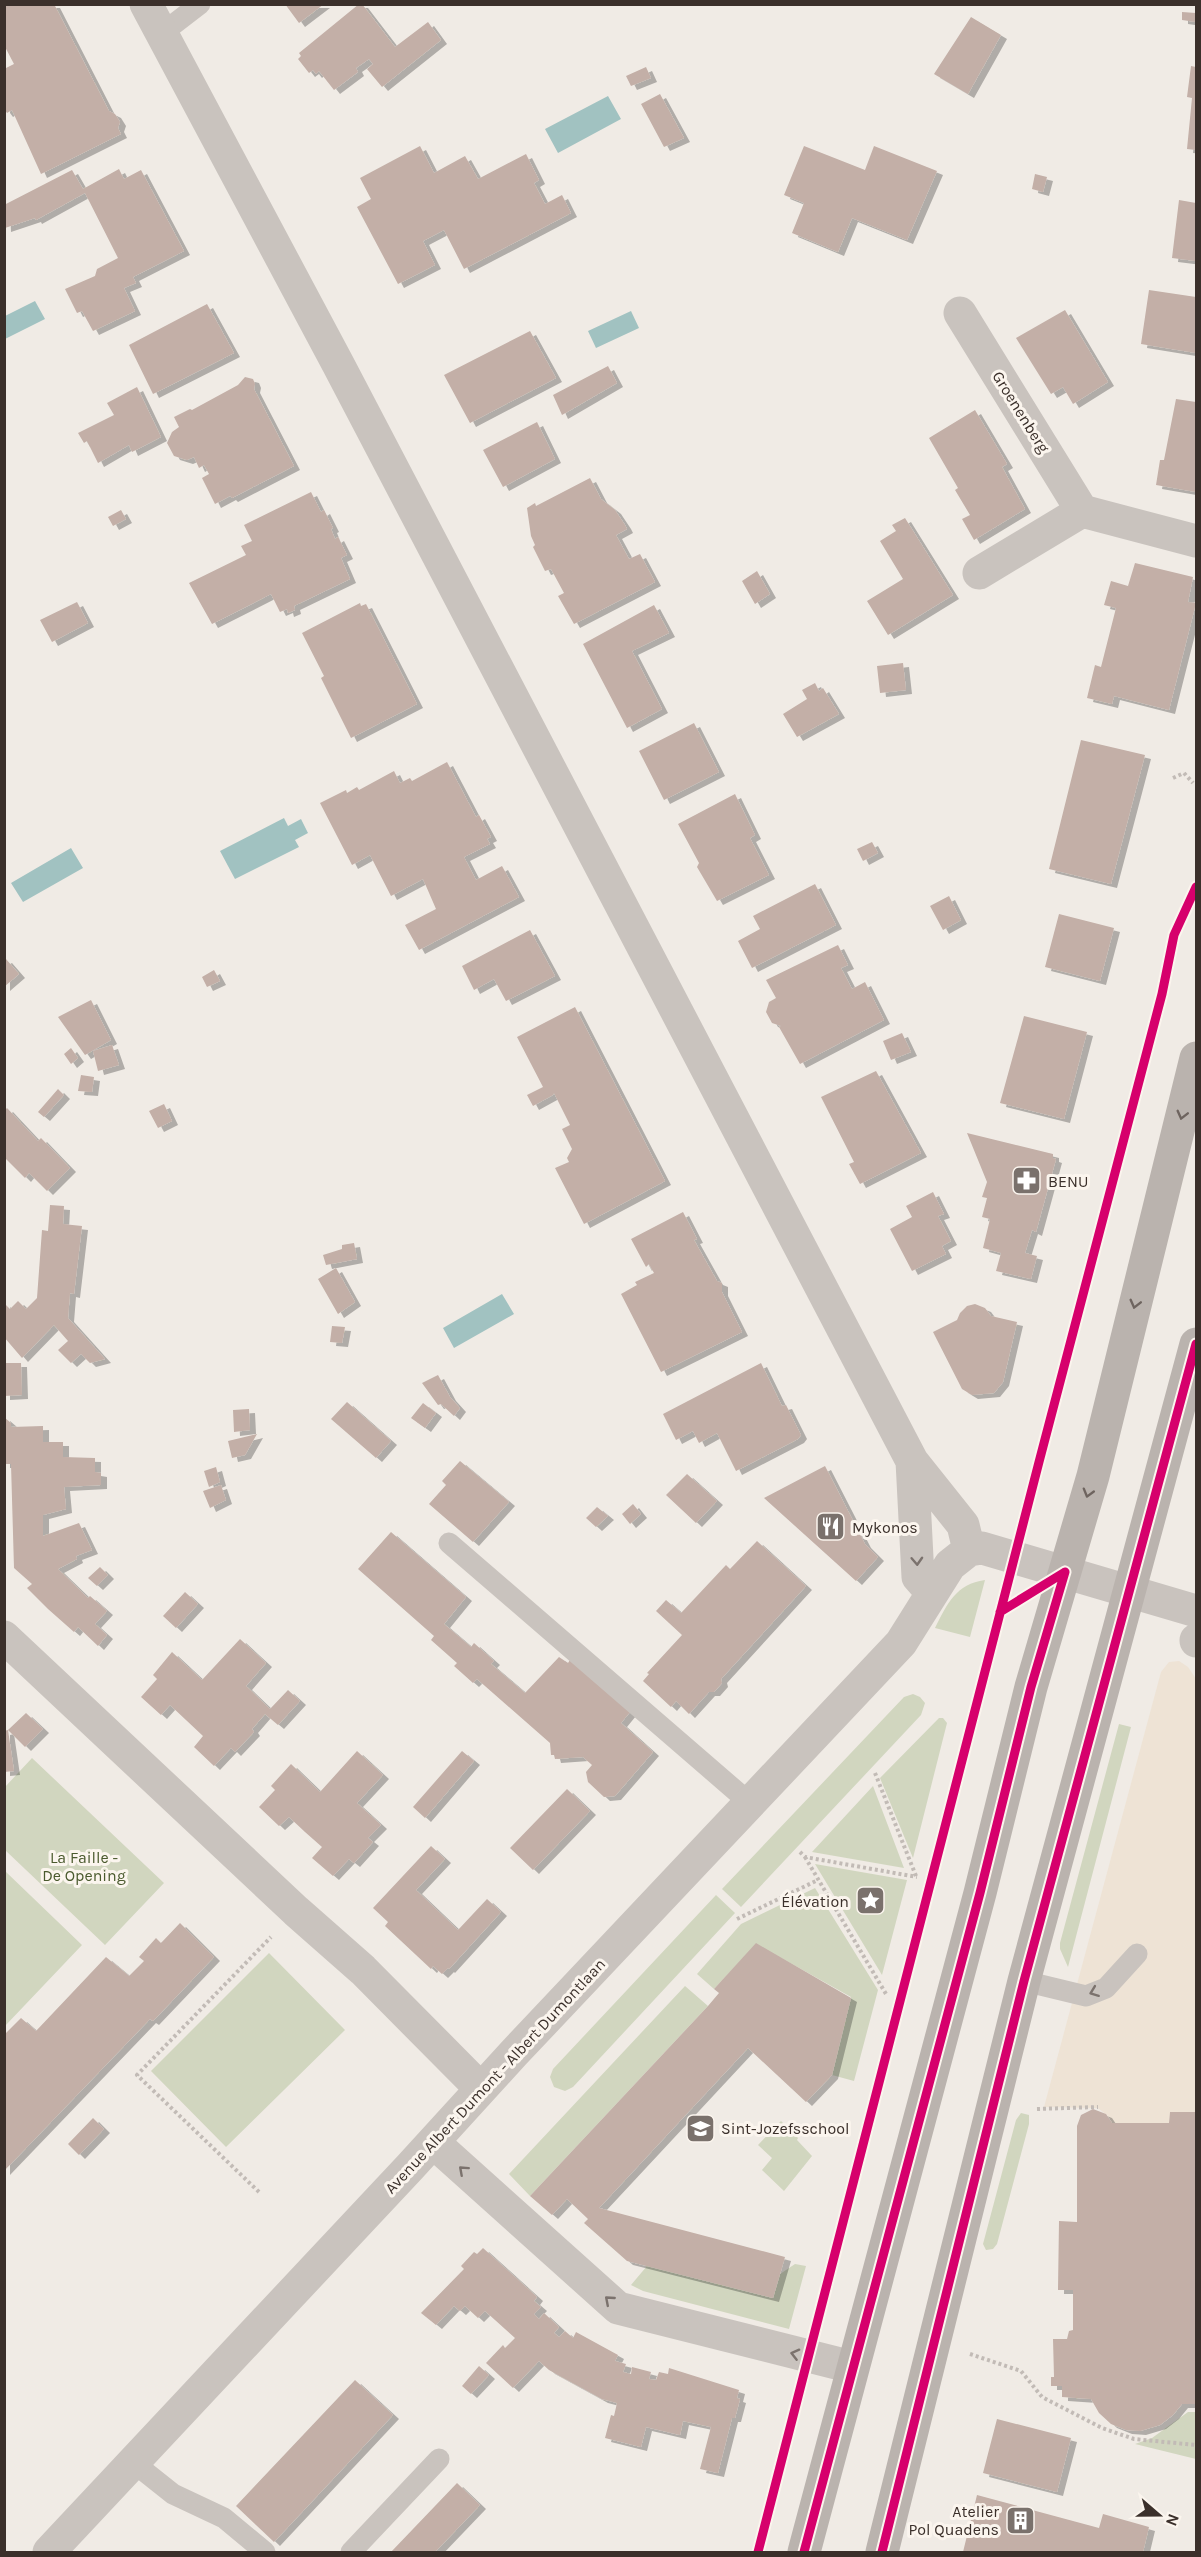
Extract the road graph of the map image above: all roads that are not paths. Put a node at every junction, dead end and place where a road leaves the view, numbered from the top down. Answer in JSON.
{"nodes":[{"id":1,"x":146,"y":4,"type":"edge"},
{"id":2,"x":200,"y":4,"type":"edge"},
{"id":3,"x":161,"y":34,"type":"junction"},
{"id":4,"x":960,"y":313,"type":"dead end"},
{"id":5,"x":1082,"y":511,"type":"junction"},
{"id":6,"x":1197,"y":540,"type":"edge"},
{"id":7,"x":979,"y":573,"type":"dead end"},
{"id":8,"x":1197,"y":1058,"type":"edge"},
{"id":9,"x":1197,"y":1344,"type":"edge"},
{"id":10,"x":912,"y":1461,"type":"junction"},
{"id":11,"x":449,"y":1543,"type":"dead end"},
{"id":12,"x":969,"y":1550,"type":"junction"},
{"id":13,"x":1065,"y":1572,"type":"junction"},
{"id":14,"x":1129,"y":1592,"type":"junction"},
{"id":15,"x":932,"y":1593,"type":"junction"},
{"id":16,"x":1197,"y":1611,"type":"edge"},
{"id":17,"x":4,"y":1637,"type":"edge"},
{"id":18,"x":751,"y":1804,"type":"junction"},
{"id":19,"x":1137,"y":1954,"type":"dead end"},
{"id":20,"x":1024,"y":1981,"type":"junction"},
{"id":21,"x":481,"y":2089,"type":"junction"},
{"id":22,"x":433,"y":2142,"type":"junction"},
{"id":23,"x":852,"y":2367,"type":"junction"},
{"id":24,"x":439,"y":2459,"type":"dead end"},
{"id":25,"x":134,"y":2463,"type":"junction"},
{"id":26,"x":49,"y":2553,"type":"edge"},
{"id":27,"x":265,"y":2553,"type":"edge"},
{"id":28,"x":351,"y":2553,"type":"edge"},
{"id":29,"x":804,"y":2553,"type":"edge"},
{"id":30,"x":882,"y":2553,"type":"edge"}],
"edges":[{"from":1,"to":3,"type":"street"},
{"from":2,"to":3,"type":"lane"},
{"from":3,"to":10,"type":"street"},
{"from":4,"to":5,"type":"street","name":"Groenenberg"},
{"from":5,"to":6,"type":"street"},
{"from":5,"to":7,"type":"street"},
{"from":8,"to":13,"type":"main road","one_way":true},
{"from":9,"to":14,"type":"main road"},
{"from":10,"to":12,"type":"street"},
{"from":10,"to":15,"type":"street","one_way":true},
{"from":11,"to":18,"type":"lane"},
{"from":12,"to":13,"type":"street"},
{"from":12,"to":15,"type":"street","name":"Avenue Albert Dumont - Albert Dumontlaan"},
{"from":13,"to":14,"type":"street"},
{"from":13,"to":23,"type":"main road"},
{"from":14,"to":16,"type":"street"},
{"from":14,"to":20,"type":"main road"},
{"from":15,"to":18,"type":"street","name":"Avenue Albert Dumont - Albert Dumontlaan"},
{"from":17,"to":21,"type":"street"},
{"from":18,"to":21,"type":"street","name":"Avenue Albert Dumont - Albert Dumontlaan"},
{"from":19,"to":20,"type":"lane","one_way":true},
{"from":20,"to":30,"type":"main road"},
{"from":21,"to":22,"type":"street","name":"Avenue Albert Dumont - Albert Dumontlaan"},
{"from":23,"to":22,"type":"street","one_way":true},
{"from":22,"to":25,"type":"street","name":"Avenue Albert Dumont - Albert Dumontlaan"},
{"from":23,"to":29,"type":"main road"},
{"from":24,"to":28,"type":"lane"},
{"from":25,"to":26,"type":"street","name":"Avenue Albert Dumont - Albert Dumontlaan"},
{"from":25,"to":27,"type":"lane"}]}
